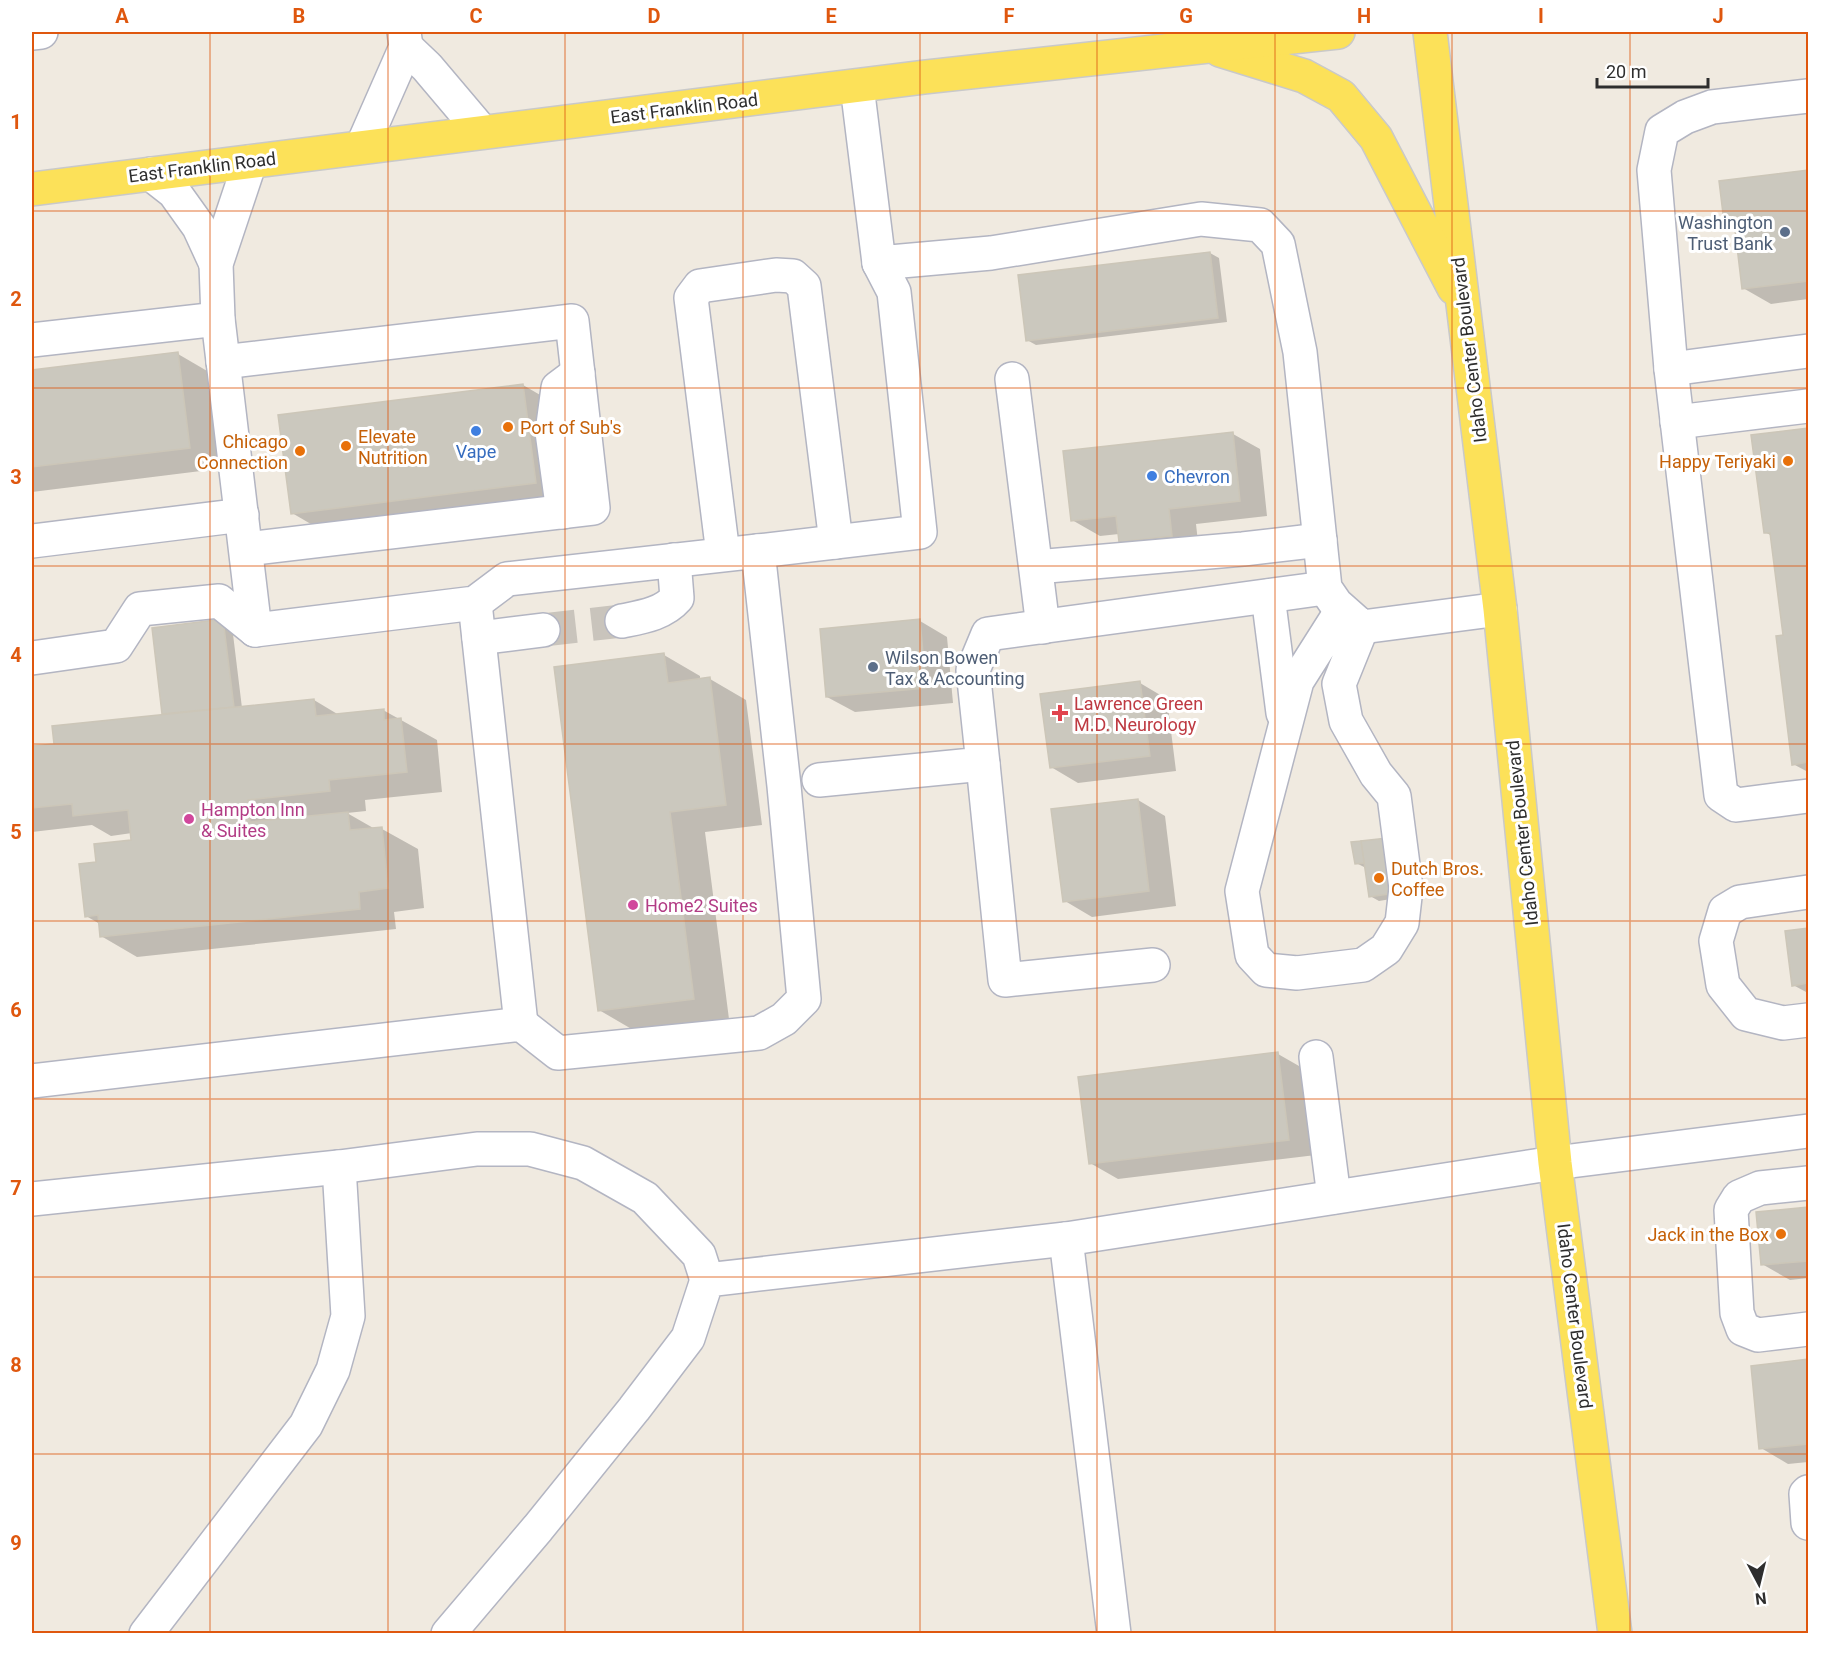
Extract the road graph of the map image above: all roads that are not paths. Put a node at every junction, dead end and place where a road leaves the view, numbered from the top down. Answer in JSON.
{"nodes":[{"id":1,"x":41,"y":32,"type":"edge"},
{"id":2,"x":1145,"y":32,"type":"edge"},
{"id":3,"x":1338,"y":32,"type":"edge"},
{"id":4,"x":1431,"y":32,"type":"edge"},
{"id":5,"x":32,"y":33,"type":"edge"},
{"id":6,"x":405,"y":39,"type":"edge"},
{"id":7,"x":1207,"y":46,"type":"junction"},
{"id":8,"x":1111,"y":56,"type":"junction"},
{"id":9,"x":857,"y":86,"type":"junction"},
{"id":10,"x":1809,"y":96,"type":"edge"},
{"id":11,"x":482,"y":132,"type":"junction"},
{"id":12,"x":362,"y":147,"type":"junction"},
{"id":13,"x":250,"y":162,"type":"junction"},
{"id":14,"x":151,"y":174,"type":"junction"},
{"id":15,"x":32,"y":189,"type":"edge"},
{"id":16,"x":879,"y":263,"type":"junction"},
{"id":17,"x":216,"y":264,"type":"junction"},
{"id":18,"x":1463,"y":306,"type":"junction"},
{"id":19,"x":218,"y":319,"type":"junction"},
{"id":20,"x":32,"y":340,"type":"edge"},
{"id":21,"x":1809,"y":351,"type":"edge"},
{"id":22,"x":223,"y":362,"type":"junction"},
{"id":23,"x":1671,"y":369,"type":"junction"},
{"id":24,"x":1012,"y":379,"type":"dead end"},
{"id":25,"x":1809,"y":406,"type":"edge"},
{"id":26,"x":1677,"y":422,"type":"junction"},
{"id":27,"x":242,"y":515,"type":"junction"},
{"id":28,"x":1320,"y":540,"type":"junction"},
{"id":29,"x":32,"y":541,"type":"edge"},
{"id":30,"x":836,"y":542,"type":"junction"},
{"id":31,"x":246,"y":549,"type":"junction"},
{"id":32,"x":758,"y":551,"type":"junction"},
{"id":33,"x":723,"y":554,"type":"junction"},
{"id":34,"x":674,"y":560,"type":"junction"},
{"id":35,"x":1036,"y":567,"type":"junction"},
{"id":36,"x":1268,"y":596,"type":"junction"},
{"id":37,"x":475,"y":603,"type":"junction"},
{"id":38,"x":1343,"y":608,"type":"junction"},
{"id":39,"x":1500,"y":609,"type":"junction"},
{"id":40,"x":622,"y":621,"type":"tunnel mouth"},
{"id":41,"x":1042,"y":627,"type":"junction"},
{"id":42,"x":255,"y":630,"type":"junction"},
{"id":43,"x":543,"y":630,"type":"tunnel mouth"},
{"id":44,"x":478,"y":638,"type":"junction"},
{"id":45,"x":32,"y":658,"type":"edge"},
{"id":46,"x":1285,"y":728,"type":"junction"},
{"id":47,"x":983,"y":765,"type":"junction"},
{"id":48,"x":819,"y":780,"type":"dead end"},
{"id":49,"x":1809,"y":796,"type":"edge"},
{"id":50,"x":1809,"y":892,"type":"edge"},
{"id":51,"x":1153,"y":965,"type":"dead end"},
{"id":52,"x":1809,"y":1020,"type":"edge"},
{"id":53,"x":522,"y":1024,"type":"junction"},
{"id":54,"x":1316,"y":1057,"type":"dead end"},
{"id":55,"x":32,"y":1081,"type":"edge"},
{"id":56,"x":1809,"y":1131,"type":"edge"},
{"id":57,"x":1555,"y":1163,"type":"junction"},
{"id":58,"x":339,"y":1167,"type":"junction"},
{"id":59,"x":1809,"y":1183,"type":"edge"},
{"id":60,"x":1334,"y":1197,"type":"junction"},
{"id":61,"x":32,"y":1199,"type":"edge"},
{"id":62,"x":1066,"y":1239,"type":"junction"},
{"id":63,"x":707,"y":1280,"type":"junction"},
{"id":64,"x":1809,"y":1329,"type":"edge"},
{"id":65,"x":1809,"y":1492,"type":"edge"},
{"id":66,"x":1809,"y":1523,"type":"edge"},
{"id":67,"x":146,"y":1634,"type":"edge"},
{"id":68,"x":448,"y":1634,"type":"edge"},
{"id":69,"x":1114,"y":1634,"type":"edge"},
{"id":70,"x":1615,"y":1634,"type":"edge"}],
"edges":[{"from":1,"to":5,"type":"lane"},
{"from":2,"to":8,"type":"main road"},
{"from":3,"to":7,"type":"main road","name":"East Franklin Road"},
{"from":4,"to":18,"type":"main road","name":"Idaho Center Boulevard"},
{"from":6,"to":11,"type":"lane"},
{"from":6,"to":12,"type":"lane"},
{"from":7,"to":8,"type":"main road","name":"East Franklin Road"},
{"from":7,"to":18,"type":"main road"},
{"from":8,"to":9,"type":"main road","name":"East Franklin Road"},
{"from":9,"to":11,"type":"main road","name":"East Franklin Road"},
{"from":9,"to":16,"type":"lane"},
{"from":10,"to":23,"type":"lane"},
{"from":11,"to":12,"type":"main road","name":"East Franklin Road"},
{"from":12,"to":13,"type":"main road","name":"East Franklin Road"},
{"from":13,"to":14,"type":"main road","name":"East Franklin Road"},
{"from":13,"to":17,"type":"lane"},
{"from":14,"to":15,"type":"main road","name":"East Franklin Road"},
{"from":14,"to":17,"type":"lane"},
{"from":16,"to":28,"type":"lane"},
{"from":16,"to":30,"type":"lane"},
{"from":17,"to":19,"type":"lane"},
{"from":18,"to":39,"type":"main road","name":"Idaho Center Boulevard"},
{"from":19,"to":20,"type":"lane"},
{"from":19,"to":22,"type":"lane"},
{"from":21,"to":23,"type":"lane"},
{"from":22,"to":27,"type":"lane"},
{"from":22,"to":31,"type":"lane"},
{"from":23,"to":26,"type":"lane"},
{"from":24,"to":35,"type":"lane"},
{"from":25,"to":26,"type":"lane"},
{"from":26,"to":49,"type":"lane"},
{"from":27,"to":29,"type":"lane"},
{"from":27,"to":31,"type":"lane"},
{"from":28,"to":35,"type":"lane"},
{"from":28,"to":38,"type":"lane"},
{"from":30,"to":32,"type":"lane"},
{"from":30,"to":33,"type":"lane"},
{"from":31,"to":42,"type":"lane"},
{"from":32,"to":33,"type":"lane"},
{"from":32,"to":53,"type":"lane"},
{"from":33,"to":34,"type":"lane"},
{"from":34,"to":37,"type":"lane"},
{"from":34,"to":40,"type":"lane"},
{"from":35,"to":41,"type":"lane"},
{"from":36,"to":38,"type":"lane"},
{"from":36,"to":41,"type":"lane"},
{"from":36,"to":46,"type":"lane"},
{"from":37,"to":42,"type":"lane"},
{"from":37,"to":44,"type":"lane"},
{"from":38,"to":39,"type":"lane"},
{"from":38,"to":46,"type":"lane"},
{"from":38,"to":46,"type":"lane"},
{"from":39,"to":57,"type":"main road","name":"Idaho Center Boulevard"},
{"from":41,"to":47,"type":"lane"},
{"from":42,"to":45,"type":"lane"},
{"from":43,"to":44,"type":"lane"},
{"from":44,"to":53,"type":"lane"},
{"from":47,"to":48,"type":"lane"},
{"from":47,"to":51,"type":"lane"},
{"from":50,"to":52,"type":"lane"},
{"from":53,"to":55,"type":"lane"},
{"from":54,"to":60,"type":"lane"},
{"from":56,"to":57,"type":"lane"},
{"from":57,"to":60,"type":"lane"},
{"from":57,"to":70,"type":"main road","name":"Idaho Center Boulevard"},
{"from":58,"to":61,"type":"lane"},
{"from":58,"to":63,"type":"lane"},
{"from":58,"to":67,"type":"lane"},
{"from":59,"to":64,"type":"lane"},
{"from":60,"to":62,"type":"lane"},
{"from":62,"to":63,"type":"lane"},
{"from":62,"to":69,"type":"lane"},
{"from":63,"to":68,"type":"lane"},
{"from":65,"to":66,"type":"lane"}]}
